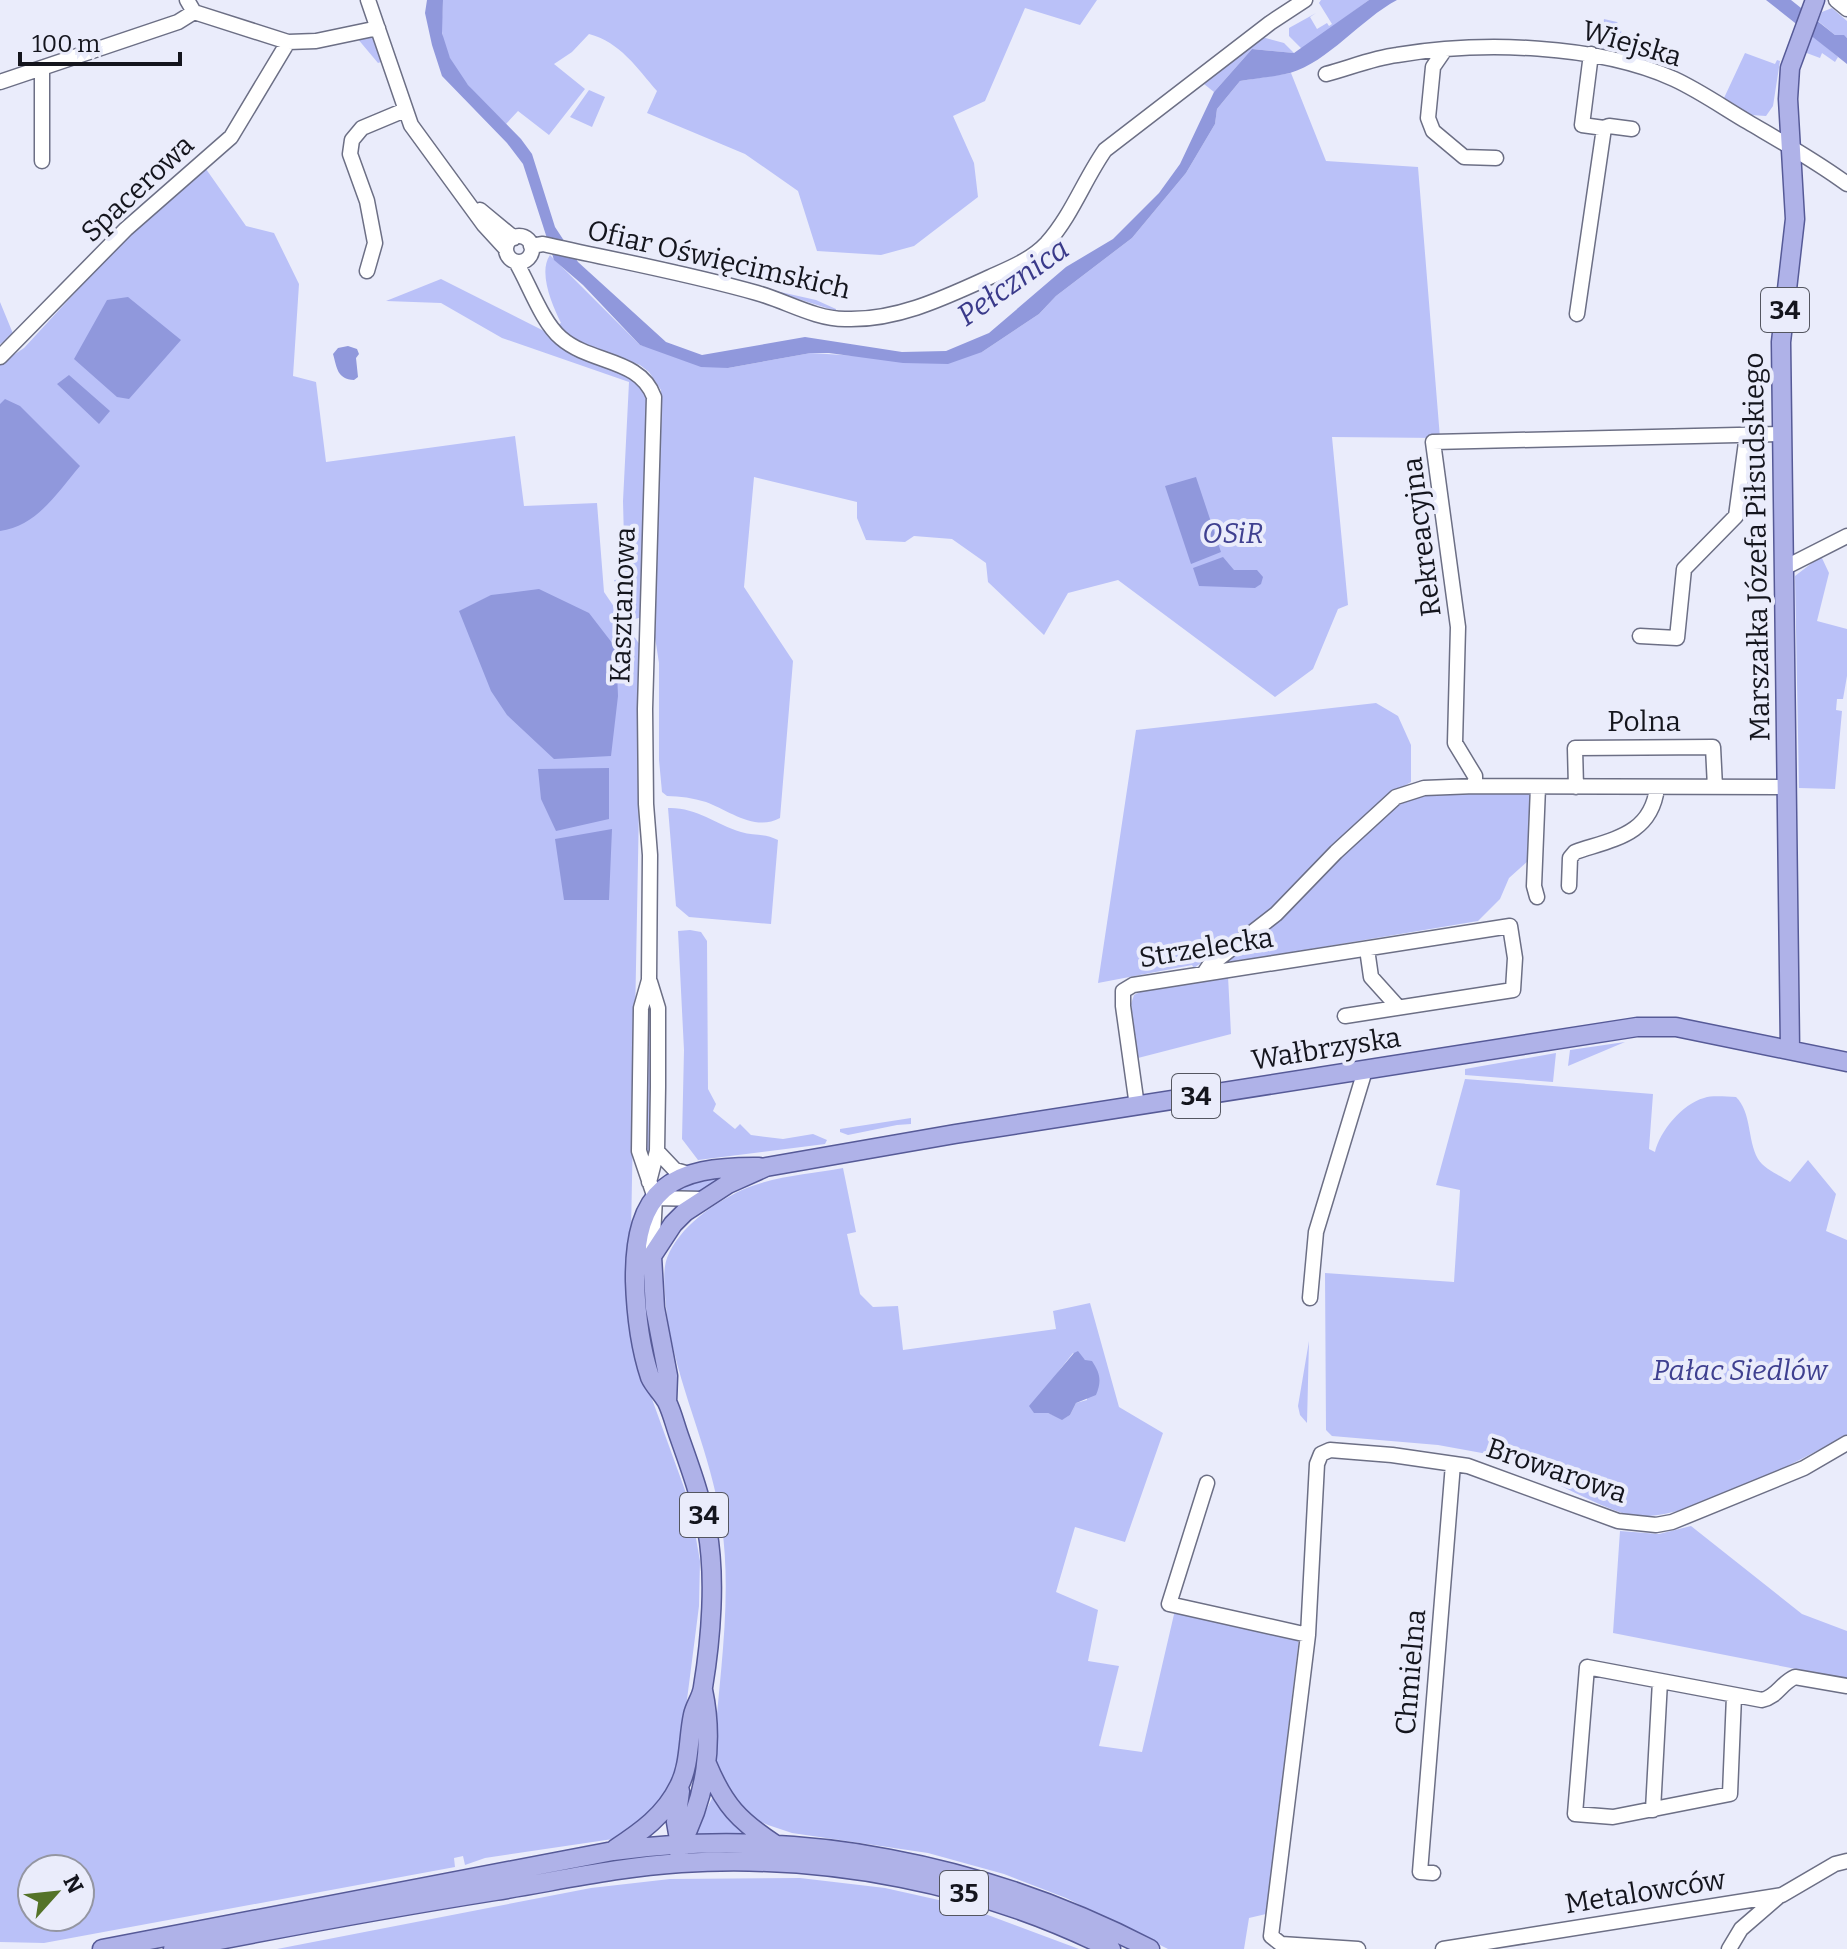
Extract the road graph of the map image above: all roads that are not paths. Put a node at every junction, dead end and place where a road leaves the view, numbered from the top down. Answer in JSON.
{"nodes":[{"id":1,"x":368,"y":0,"type":"edge"},
{"id":2,"x":1305,"y":0,"type":"edge"},
{"id":3,"x":1836,"y":0,"type":"edge"},
{"id":4,"x":1813,"y":3,"type":"edge"},
{"id":5,"x":191,"y":6,"type":"edge"},
{"id":6,"x":1847,"y":9,"type":"edge"},
{"id":7,"x":378,"y":28,"type":"junction"},
{"id":8,"x":288,"y":42,"type":"junction"},
{"id":9,"x":1444,"y":51,"type":"junction"},
{"id":10,"x":1591,"y":54,"type":"junction"},
{"id":11,"x":42,"y":68,"type":"junction"},
{"id":12,"x":1326,"y":74,"type":"dead end"},
{"id":13,"x":0,"y":82,"type":"edge"},
{"id":14,"x":405,"y":110,"type":"junction"},
{"id":15,"x":1604,"y":128,"type":"junction"},
{"id":16,"x":1632,"y":129,"type":"dead end"},
{"id":17,"x":1790,"y":147,"type":"junction"},
{"id":18,"x":1496,"y":158,"type":"dead end"},
{"id":19,"x":42,"y":161,"type":"dead end"},
{"id":20,"x":1847,"y":184,"type":"edge"},
{"id":21,"x":510,"y":243,"type":"junction"},
{"id":22,"x":529,"y":253,"type":"junction"},
{"id":23,"x":367,"y":271,"type":"dead end"},
{"id":24,"x":1577,"y":314,"type":"dead end"},
{"id":25,"x":0,"y":357,"type":"edge"},
{"id":26,"x":1781,"y":434,"type":"junction"},
{"id":27,"x":1747,"y":435,"type":"junction"},
{"id":28,"x":1847,"y":536,"type":"edge"},
{"id":29,"x":1784,"y":568,"type":"junction"},
{"id":30,"x":1640,"y":636,"type":"dead end"},
{"id":31,"x":1475,"y":786,"type":"junction"},
{"id":32,"x":1538,"y":787,"type":"junction"},
{"id":33,"x":1576,"y":787,"type":"junction"},
{"id":34,"x":1715,"y":787,"type":"junction"},
{"id":35,"x":1788,"y":787,"type":"junction"},
{"id":36,"x":1657,"y":788,"type":"junction"},
{"id":37,"x":1569,"y":886,"type":"dead end"},
{"id":38,"x":1537,"y":897,"type":"dead end"},
{"id":39,"x":1367,"y":949,"type":"junction"},
{"id":40,"x":1205,"y":972,"type":"junction"},
{"id":41,"x":649,"y":980,"type":"junction"},
{"id":42,"x":1398,"y":1007,"type":"junction"},
{"id":43,"x":1345,"y":1016,"type":"dead end"},
{"id":44,"x":1790,"y":1049,"type":"junction"},
{"id":45,"x":1847,"y":1062,"type":"edge"},
{"id":46,"x":1362,"y":1071,"type":"junction"},
{"id":47,"x":1137,"y":1106,"type":"junction"},
{"id":48,"x":657,"y":1151,"type":"junction"},
{"id":49,"x":766,"y":1167,"type":"junction"},
{"id":50,"x":689,"y":1174,"type":"junction"},
{"id":51,"x":652,"y":1190,"type":"junction"},
{"id":52,"x":702,"y":1199,"type":"junction"},
{"id":53,"x":652,"y":1256,"type":"junction"},
{"id":54,"x":1310,"y":1298,"type":"dead end"},
{"id":55,"x":667,"y":1402,"type":"junction"},
{"id":56,"x":1847,"y":1443,"type":"edge"},
{"id":57,"x":1453,"y":1464,"type":"junction"},
{"id":58,"x":1207,"y":1483,"type":"dead end"},
{"id":59,"x":1308,"y":1635,"type":"junction"},
{"id":60,"x":1660,"y":1681,"type":"junction"},
{"id":61,"x":1847,"y":1686,"type":"edge"},
{"id":62,"x":703,"y":1690,"type":"junction"},
{"id":63,"x":1734,"y":1696,"type":"junction"},
{"id":64,"x":706,"y":1761,"type":"junction"},
{"id":65,"x":681,"y":1784,"type":"junction"},
{"id":66,"x":1653,"y":1810,"type":"junction"},
{"id":67,"x":776,"y":1845,"type":"junction"},
{"id":68,"x":613,"y":1851,"type":"junction"},
{"id":69,"x":679,"y":1854,"type":"junction"},
{"id":70,"x":1847,"y":1861,"type":"edge"},
{"id":71,"x":1433,"y":1873,"type":"dead end"},
{"id":72,"x":1782,"y":1895,"type":"junction"},
{"id":73,"x":1722,"y":1905,"type":"junction"},
{"id":74,"x":1741,"y":1929,"type":"junction"},
{"id":75,"x":1488,"y":1946,"type":"edge"},
{"id":76,"x":102,"y":1949,"type":"edge"},
{"id":77,"x":173,"y":1949,"type":"edge"},
{"id":78,"x":1111,"y":1949,"type":"edge"},
{"id":79,"x":1150,"y":1949,"type":"edge"},
{"id":80,"x":1358,"y":1949,"type":"edge"},
{"id":81,"x":1443,"y":1949,"type":"edge"},
{"id":82,"x":1729,"y":1949,"type":"edge"}],
"edges":[{"from":1,"to":7,"type":"street"},
{"from":2,"to":22,"type":"street","name":"Ofiar Oświęcimskich"},
{"from":3,"to":6,"type":"street"},
{"from":4,"to":17,"type":"main road","name":"Marszałka Józefa Piłsudskiego","number":"34"},
{"from":5,"to":8,"type":"street"},
{"from":5,"to":11,"type":"street"},
{"from":7,"to":8,"type":"street"},
{"from":7,"to":14,"type":"street"},
{"from":8,"to":25,"type":"street","name":"Spacerowa"},
{"from":9,"to":10,"type":"street","name":"Wiejska"},
{"from":9,"to":12,"type":"street","name":"Wiejska"},
{"from":9,"to":18,"type":"street"},
{"from":10,"to":15,"type":"street"},
{"from":10,"to":17,"type":"street","name":"Wiejska"},
{"from":11,"to":13,"type":"street"},
{"from":11,"to":19,"type":"street"},
{"from":14,"to":21,"type":"street"},
{"from":14,"to":23,"type":"street"},
{"from":15,"to":16,"type":"street"},
{"from":15,"to":24,"type":"street"},
{"from":17,"to":20,"type":"street","name":"Wiejska"},
{"from":17,"to":26,"type":"main road","name":"Marszałka Józefa Piłsudskiego","number":"34"},
{"from":21,"to":22,"type":"street","name":"Ofiar Oświęcimskich"},
{"from":21,"to":22,"type":"street","name":"Kasztanowa"},
{"from":22,"to":41,"type":"street","name":"Kasztanowa"},
{"from":26,"to":27,"type":"street","name":"Rekreacyjna"},
{"from":26,"to":29,"type":"main road","name":"Marszałka Józefa Piłsudskiego","number":"34"},
{"from":27,"to":30,"type":"street"},
{"from":27,"to":31,"type":"street","name":"Rekreacyjna"},
{"from":28,"to":29,"type":"street"},
{"from":29,"to":35,"type":"main road","name":"Marszałka Józefa Piłsudskiego","number":"34"},
{"from":31,"to":32,"type":"street"},
{"from":31,"to":40,"type":"street"},
{"from":32,"to":33,"type":"street"},
{"from":32,"to":38,"type":"street"},
{"from":33,"to":34,"type":"street","name":"Polna"},
{"from":33,"to":36,"type":"street"},
{"from":34,"to":35,"type":"street"},
{"from":34,"to":36,"type":"street"},
{"from":35,"to":44,"type":"main road","name":"Marszałka Józefa Piłsudskiego","number":"34"},
{"from":36,"to":37,"type":"street"},
{"from":39,"to":40,"type":"street","name":"Strzelecka"},
{"from":39,"to":42,"type":"street"},
{"from":39,"to":42,"type":"street","name":"Strzelecka"},
{"from":40,"to":47,"type":"street","name":"Strzelecka"},
{"from":41,"to":48,"type":"street","name":"Kasztanowa"},
{"from":41,"to":51,"type":"street","name":"Kasztanowa"},
{"from":42,"to":43,"type":"street","name":"Strzelecka"},
{"from":44,"to":45,"type":"main road","name":"Wałbrzyska"},
{"from":44,"to":46,"type":"main road","name":"Wałbrzyska","number":"34"},
{"from":46,"to":47,"type":"main road","name":"Wałbrzyska","number":"34"},
{"from":46,"to":54,"type":"street"},
{"from":47,"to":49,"type":"main road","name":"Wałbrzyska","number":"34"},
{"from":48,"to":50,"type":"street"},
{"from":48,"to":51,"type":"street","name":"Kasztanowa"},
{"from":49,"to":50,"type":"main road","name":"Wałbrzyska","number":"34"},
{"from":49,"to":52,"type":"main road","name":"Wałbrzyska","number":"34"},
{"from":50,"to":51,"type":"main road","name":"Wałbrzyska","number":"34"},
{"from":51,"to":52,"type":"street"},
{"from":51,"to":53,"type":"street","name":"Kasztanowa"},
{"from":51,"to":55,"type":"main road","name":"Wałbrzyska","number":"34"},
{"from":52,"to":53,"type":"main road","name":"Wałbrzyska","number":"34"},
{"from":53,"to":55,"type":"main road","name":"Wałbrzyska","number":"34"},
{"from":55,"to":62,"type":"main road","name":"Wałbrzyska","number":"34"},
{"from":56,"to":57,"type":"street","name":"Browarowa"},
{"from":57,"to":59,"type":"street","name":"Browarowa"},
{"from":57,"to":71,"type":"street","name":"Chmielna"},
{"from":58,"to":59,"type":"street"},
{"from":59,"to":80,"type":"street"},
{"from":60,"to":63,"type":"street"},
{"from":60,"to":66,"type":"street"},
{"from":60,"to":66,"type":"street"},
{"from":61,"to":63,"type":"street"},
{"from":62,"to":64,"type":"main road","name":"Wałbrzyska","number":"34"},
{"from":62,"to":65,"type":"main road","name":"Wałbrzyska","number":"34"},
{"from":63,"to":66,"type":"street"},
{"from":64,"to":67,"type":"main road"},
{"from":64,"to":69,"type":"main road","name":"Wałbrzyska","number":"34"},
{"from":65,"to":68,"type":"main road","name":"Wałbrzyska","number":"34"},
{"from":65,"to":69,"type":"main road"},
{"from":67,"to":69,"type":"main road","number":"35"},
{"from":67,"to":79,"type":"main road","number":"35"},
{"from":68,"to":69,"type":"main road","number":"35"},
{"from":68,"to":76,"type":"main road","number":"35"},
{"from":69,"to":77,"type":"main road","number":"35"},
{"from":69,"to":78,"type":"main road","number":"35"},
{"from":70,"to":72,"type":"street","name":"Metalowców"},
{"from":72,"to":73,"type":"street","name":"Metalowców"},
{"from":72,"to":74,"type":"street"},
{"from":73,"to":74,"type":"street"},
{"from":73,"to":75,"type":"street","name":"Metalowców"},
{"from":74,"to":82,"type":"street"},
{"from":75,"to":81,"type":"street","name":"Metalowców"}]}
